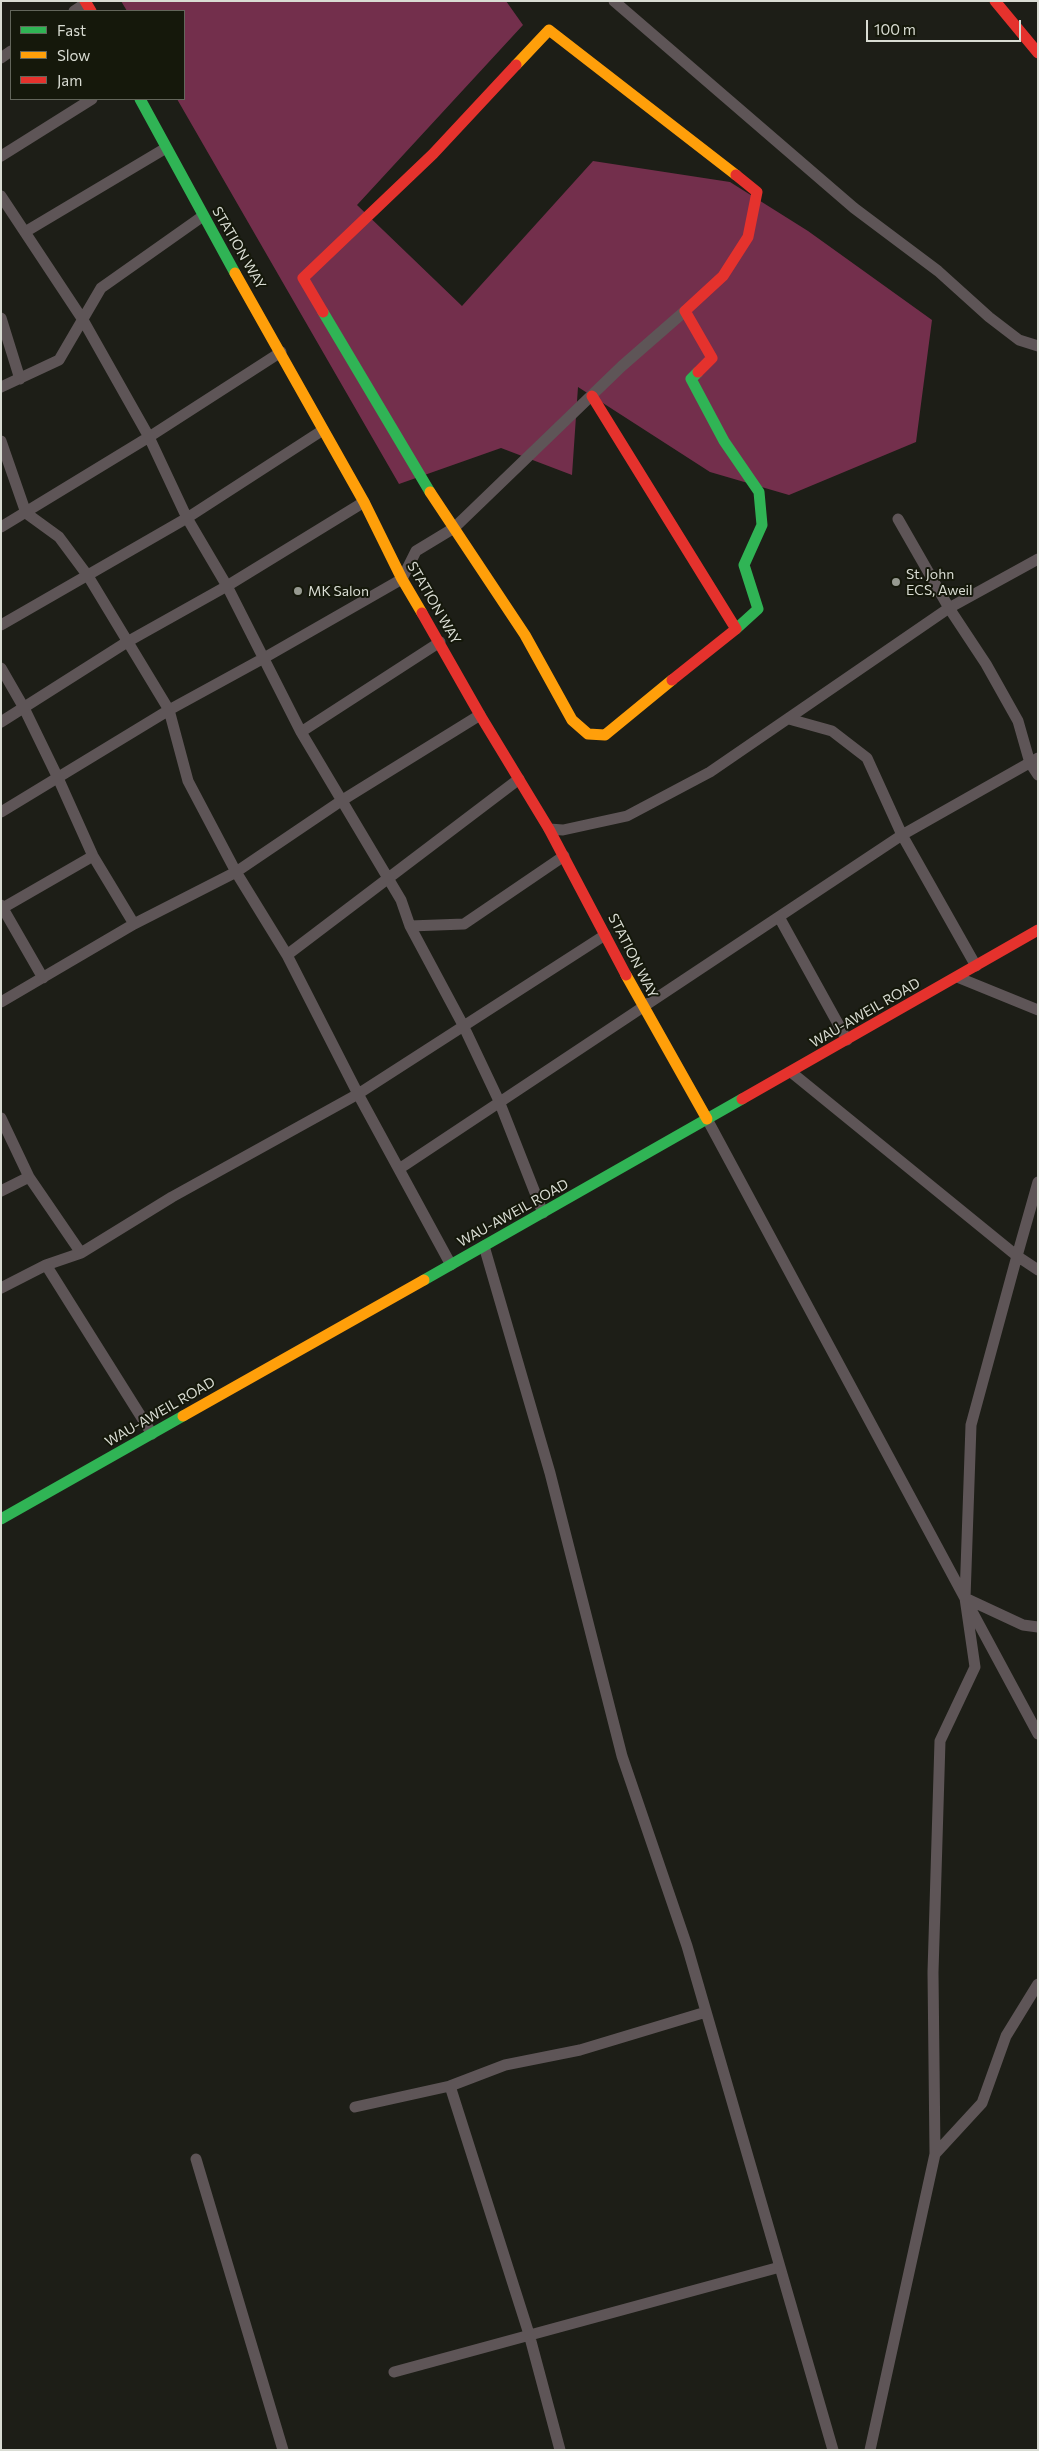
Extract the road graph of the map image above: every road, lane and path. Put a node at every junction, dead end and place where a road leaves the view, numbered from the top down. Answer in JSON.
{"nodes":[{"id":1,"x":614,"y":1,"type":"edge"},
{"id":2,"x":995,"y":1,"type":"edge"},
{"id":3,"x":88,"y":5,"type":"edge"},
{"id":4,"x":76,"y":10,"type":"edge"},
{"id":5,"x":1038,"y":53,"type":"edge"},
{"id":6,"x":90,"y":100,"type":"edge"},
{"id":7,"x":141,"y":100,"type":"edge"},
{"id":8,"x":166,"y":148,"type":"junction"},
{"id":9,"x":1,"y":156,"type":"edge"},
{"id":10,"x":1,"y":196,"type":"edge"},
{"id":11,"x":203,"y":216,"type":"junction"},
{"id":12,"x":26,"y":232,"type":"junction"},
{"id":13,"x":685,"y":312,"type":"junction"},
{"id":14,"x":1,"y":318,"type":"edge"},
{"id":15,"x":83,"y":320,"type":"junction"},
{"id":16,"x":1038,"y":346,"type":"edge"},
{"id":17,"x":281,"y":352,"type":"junction"},
{"id":18,"x":20,"y":379,"type":"junction"},
{"id":19,"x":1,"y":387,"type":"edge"},
{"id":20,"x":592,"y":396,"type":"junction"},
{"id":21,"x":323,"y":430,"type":"junction"},
{"id":22,"x":149,"y":437,"type":"junction"},
{"id":23,"x":1,"y":441,"type":"edge"},
{"id":24,"x":364,"y":502,"type":"junction"},
{"id":25,"x":26,"y":513,"type":"junction"},
{"id":26,"x":187,"y":518,"type":"junction"},
{"id":27,"x":898,"y":518,"type":"dead end"},
{"id":28,"x":1,"y":527,"type":"edge"},
{"id":29,"x":454,"y":528,"type":"junction"},
{"id":30,"x":1038,"y":559,"type":"edge"},
{"id":31,"x":88,"y":576,"type":"junction"},
{"id":32,"x":402,"y":579,"type":"junction"},
{"id":33,"x":227,"y":586,"type":"junction"},
{"id":34,"x":949,"y":608,"type":"junction"},
{"id":35,"x":1,"y":625,"type":"edge"},
{"id":36,"x":736,"y":629,"type":"junction"},
{"id":37,"x":127,"y":642,"type":"junction"},
{"id":38,"x":440,"y":642,"type":"junction"},
{"id":39,"x":264,"y":658,"type":"junction"},
{"id":40,"x":1,"y":668,"type":"edge"},
{"id":41,"x":24,"y":708,"type":"junction"},
{"id":42,"x":169,"y":710,"type":"junction"},
{"id":43,"x":480,"y":715,"type":"junction"},
{"id":44,"x":789,"y":718,"type":"junction"},
{"id":45,"x":1,"y":722,"type":"edge"},
{"id":46,"x":301,"y":732,"type":"junction"},
{"id":47,"x":1034,"y":761,"type":"edge"},
{"id":48,"x":1038,"y":775,"type":"edge"},
{"id":49,"x":58,"y":778,"type":"junction"},
{"id":50,"x":519,"y":779,"type":"junction"},
{"id":51,"x":341,"y":801,"type":"junction"},
{"id":52,"x":1,"y":812,"type":"edge"},
{"id":53,"x":549,"y":829,"type":"junction"},
{"id":54,"x":902,"y":835,"type":"junction"},
{"id":55,"x":93,"y":856,"type":"junction"},
{"id":56,"x":564,"y":856,"type":"junction"},
{"id":57,"x":236,"y":872,"type":"junction"},
{"id":58,"x":388,"y":878,"type":"junction"},
{"id":59,"x":2,"y":907,"type":"edge"},
{"id":60,"x":779,"y":917,"type":"junction"},
{"id":61,"x":134,"y":924,"type":"junction"},
{"id":62,"x":410,"y":926,"type":"junction"},
{"id":63,"x":1038,"y":930,"type":"edge"},
{"id":64,"x":605,"y":935,"type":"junction"},
{"id":65,"x":287,"y":955,"type":"junction"},
{"id":66,"x":976,"y":966,"type":"junction"},
{"id":67,"x":957,"y":977,"type":"junction"},
{"id":68,"x":43,"y":978,"type":"junction"},
{"id":69,"x":1,"y":1002,"type":"edge"},
{"id":70,"x":642,"y":1006,"type":"junction"},
{"id":71,"x":1038,"y":1010,"type":"edge"},
{"id":72,"x":464,"y":1025,"type":"junction"},
{"id":73,"x":847,"y":1040,"type":"junction"},
{"id":74,"x":791,"y":1072,"type":"junction"},
{"id":75,"x":358,"y":1094,"type":"junction"},
{"id":76,"x":499,"y":1102,"type":"junction"},
{"id":77,"x":1,"y":1118,"type":"edge"},
{"id":78,"x":708,"y":1119,"type":"junction"},
{"id":79,"x":399,"y":1169,"type":"junction"},
{"id":80,"x":29,"y":1177,"type":"junction"},
{"id":81,"x":1038,"y":1182,"type":"edge"},
{"id":82,"x":1,"y":1190,"type":"edge"},
{"id":83,"x":543,"y":1213,"type":"junction"},
{"id":84,"x":484,"y":1246,"type":"junction"},
{"id":85,"x":81,"y":1253,"type":"junction"},
{"id":86,"x":1017,"y":1256,"type":"junction"},
{"id":87,"x":46,"y":1265,"type":"junction"},
{"id":88,"x":450,"y":1266,"type":"junction"},
{"id":89,"x":1038,"y":1270,"type":"edge"},
{"id":90,"x":1,"y":1288,"type":"edge"},
{"id":91,"x":152,"y":1434,"type":"junction"},
{"id":92,"x":1,"y":1519,"type":"edge"},
{"id":93,"x":965,"y":1598,"type":"junction"},
{"id":94,"x":1038,"y":1628,"type":"edge"},
{"id":95,"x":1038,"y":1734,"type":"edge"},
{"id":96,"x":1038,"y":1984,"type":"edge"},
{"id":97,"x":706,"y":2012,"type":"junction"},
{"id":98,"x":450,"y":2086,"type":"junction"},
{"id":99,"x":354,"y":2107,"type":"dead end"},
{"id":100,"x":935,"y":2154,"type":"junction"},
{"id":101,"x":196,"y":2160,"type":"dead end"},
{"id":102,"x":780,"y":2267,"type":"junction"},
{"id":103,"x":528,"y":2334,"type":"junction"},
{"id":104,"x":394,"y":2372,"type":"dead end"},
{"id":105,"x":283,"y":2450,"type":"edge"},
{"id":106,"x":560,"y":2450,"type":"edge"},
{"id":107,"x":833,"y":2450,"type":"edge"},
{"id":108,"x":870,"y":2450,"type":"edge"}],
"edges":[{"from":1,"to":16,"type":"street"},
{"from":2,"to":5,"type":"main road"},
{"from":3,"to":4,"type":"street"},
{"from":6,"to":9,"type":"street"},
{"from":7,"to":8,"type":"main road","name":"STATION WAY"},
{"from":8,"to":11,"type":"main road","name":"STATION WAY"},
{"from":8,"to":12,"type":"street"},
{"from":10,"to":12,"type":"street"},
{"from":11,"to":15,"type":"street"},
{"from":11,"to":17,"type":"main road","name":"STATION WAY"},
{"from":12,"to":15,"type":"street"},
{"from":13,"to":20,"type":"street"},
{"from":13,"to":29,"type":"main road"},
{"from":13,"to":36,"type":"main road"},
{"from":14,"to":18,"type":"street"},
{"from":15,"to":18,"type":"street"},
{"from":15,"to":22,"type":"street"},
{"from":17,"to":21,"type":"main road","name":"STATION WAY"},
{"from":17,"to":22,"type":"street"},
{"from":18,"to":19,"type":"street"},
{"from":20,"to":29,"type":"street"},
{"from":20,"to":36,"type":"main road"},
{"from":21,"to":24,"type":"main road","name":"STATION WAY"},
{"from":21,"to":26,"type":"street"},
{"from":22,"to":25,"type":"street"},
{"from":22,"to":26,"type":"street"},
{"from":23,"to":25,"type":"street"},
{"from":24,"to":32,"type":"main road","name":"STATION WAY"},
{"from":24,"to":33,"type":"street"},
{"from":25,"to":28,"type":"street"},
{"from":25,"to":31,"type":"street"},
{"from":26,"to":31,"type":"street"},
{"from":26,"to":33,"type":"street"},
{"from":27,"to":34,"type":"street"},
{"from":29,"to":32,"type":"street"},
{"from":29,"to":36,"type":"main road"},
{"from":30,"to":34,"type":"street"},
{"from":31,"to":35,"type":"street"},
{"from":31,"to":37,"type":"street"},
{"from":32,"to":38,"type":"main road","name":"STATION WAY"},
{"from":32,"to":39,"type":"street"},
{"from":33,"to":37,"type":"street"},
{"from":33,"to":39,"type":"street"},
{"from":34,"to":44,"type":"street"},
{"from":34,"to":47,"type":"street"},
{"from":37,"to":41,"type":"street"},
{"from":37,"to":42,"type":"street"},
{"from":38,"to":43,"type":"main road","name":"STATION WAY"},
{"from":38,"to":46,"type":"street"},
{"from":39,"to":42,"type":"street"},
{"from":39,"to":46,"type":"street"},
{"from":40,"to":41,"type":"street"},
{"from":41,"to":45,"type":"street"},
{"from":41,"to":49,"type":"street"},
{"from":42,"to":49,"type":"street"},
{"from":42,"to":57,"type":"street"},
{"from":43,"to":50,"type":"main road","name":"STATION WAY"},
{"from":43,"to":51,"type":"street"},
{"from":44,"to":53,"type":"street"},
{"from":44,"to":54,"type":"street"},
{"from":46,"to":51,"type":"street"},
{"from":47,"to":48,"type":"street"},
{"from":47,"to":54,"type":"street"},
{"from":49,"to":52,"type":"street"},
{"from":49,"to":55,"type":"street"},
{"from":50,"to":53,"type":"main road","name":"STATION WAY"},
{"from":50,"to":58,"type":"street"},
{"from":51,"to":57,"type":"street"},
{"from":51,"to":58,"type":"street"},
{"from":53,"to":56,"type":"main road","name":"STATION WAY"},
{"from":54,"to":60,"type":"street"},
{"from":54,"to":66,"type":"street"},
{"from":55,"to":59,"type":"street"},
{"from":55,"to":61,"type":"street"},
{"from":56,"to":62,"type":"street"},
{"from":56,"to":64,"type":"main road","name":"STATION WAY"},
{"from":57,"to":61,"type":"street"},
{"from":57,"to":65,"type":"street"},
{"from":58,"to":62,"type":"street"},
{"from":58,"to":65,"type":"street"},
{"from":59,"to":68,"type":"street"},
{"from":60,"to":70,"type":"street"},
{"from":60,"to":73,"type":"street"},
{"from":61,"to":68,"type":"street"},
{"from":62,"to":72,"type":"street"},
{"from":63,"to":66,"type":"main road","name":"WAU-AWEIL ROAD"},
{"from":64,"to":70,"type":"main road","name":"STATION WAY"},
{"from":64,"to":72,"type":"street"},
{"from":65,"to":75,"type":"street"},
{"from":66,"to":67,"type":"main road","name":"WAU-AWEIL ROAD"},
{"from":67,"to":71,"type":"street"},
{"from":67,"to":73,"type":"main road","name":"WAU-AWEIL ROAD"},
{"from":68,"to":69,"type":"street"},
{"from":70,"to":76,"type":"street"},
{"from":70,"to":78,"type":"main road","name":"STATION WAY"},
{"from":72,"to":75,"type":"street"},
{"from":72,"to":76,"type":"street"},
{"from":73,"to":74,"type":"main road","name":"WAU-AWEIL ROAD"},
{"from":74,"to":78,"type":"main road","name":"WAU-AWEIL ROAD"},
{"from":74,"to":86,"type":"street"},
{"from":75,"to":79,"type":"street"},
{"from":75,"to":85,"type":"street"},
{"from":76,"to":79,"type":"street"},
{"from":76,"to":83,"type":"street"},
{"from":77,"to":80,"type":"street"},
{"from":78,"to":83,"type":"main road","name":"WAU-AWEIL ROAD"},
{"from":78,"to":93,"type":"street"},
{"from":79,"to":88,"type":"street"},
{"from":80,"to":82,"type":"street"},
{"from":80,"to":85,"type":"street"},
{"from":81,"to":86,"type":"street"},
{"from":83,"to":84,"type":"main road","name":"WAU-AWEIL ROAD"},
{"from":84,"to":88,"type":"main road","name":"WAU-AWEIL ROAD"},
{"from":84,"to":97,"type":"street"},
{"from":85,"to":87,"type":"street"},
{"from":86,"to":89,"type":"street"},
{"from":86,"to":93,"type":"street"},
{"from":87,"to":90,"type":"street"},
{"from":87,"to":91,"type":"street"},
{"from":88,"to":91,"type":"main road","name":"WAU-AWEIL ROAD"},
{"from":91,"to":92,"type":"main road","name":"WAU-AWEIL ROAD"},
{"from":93,"to":94,"type":"street"},
{"from":93,"to":95,"type":"street"},
{"from":93,"to":100,"type":"street"},
{"from":96,"to":100,"type":"street"},
{"from":97,"to":98,"type":"street"},
{"from":97,"to":102,"type":"street"},
{"from":98,"to":99,"type":"street"},
{"from":98,"to":103,"type":"street"},
{"from":100,"to":108,"type":"street"},
{"from":101,"to":105,"type":"street"},
{"from":102,"to":103,"type":"street"},
{"from":102,"to":107,"type":"street"},
{"from":103,"to":104,"type":"street"},
{"from":103,"to":106,"type":"street"}]}
